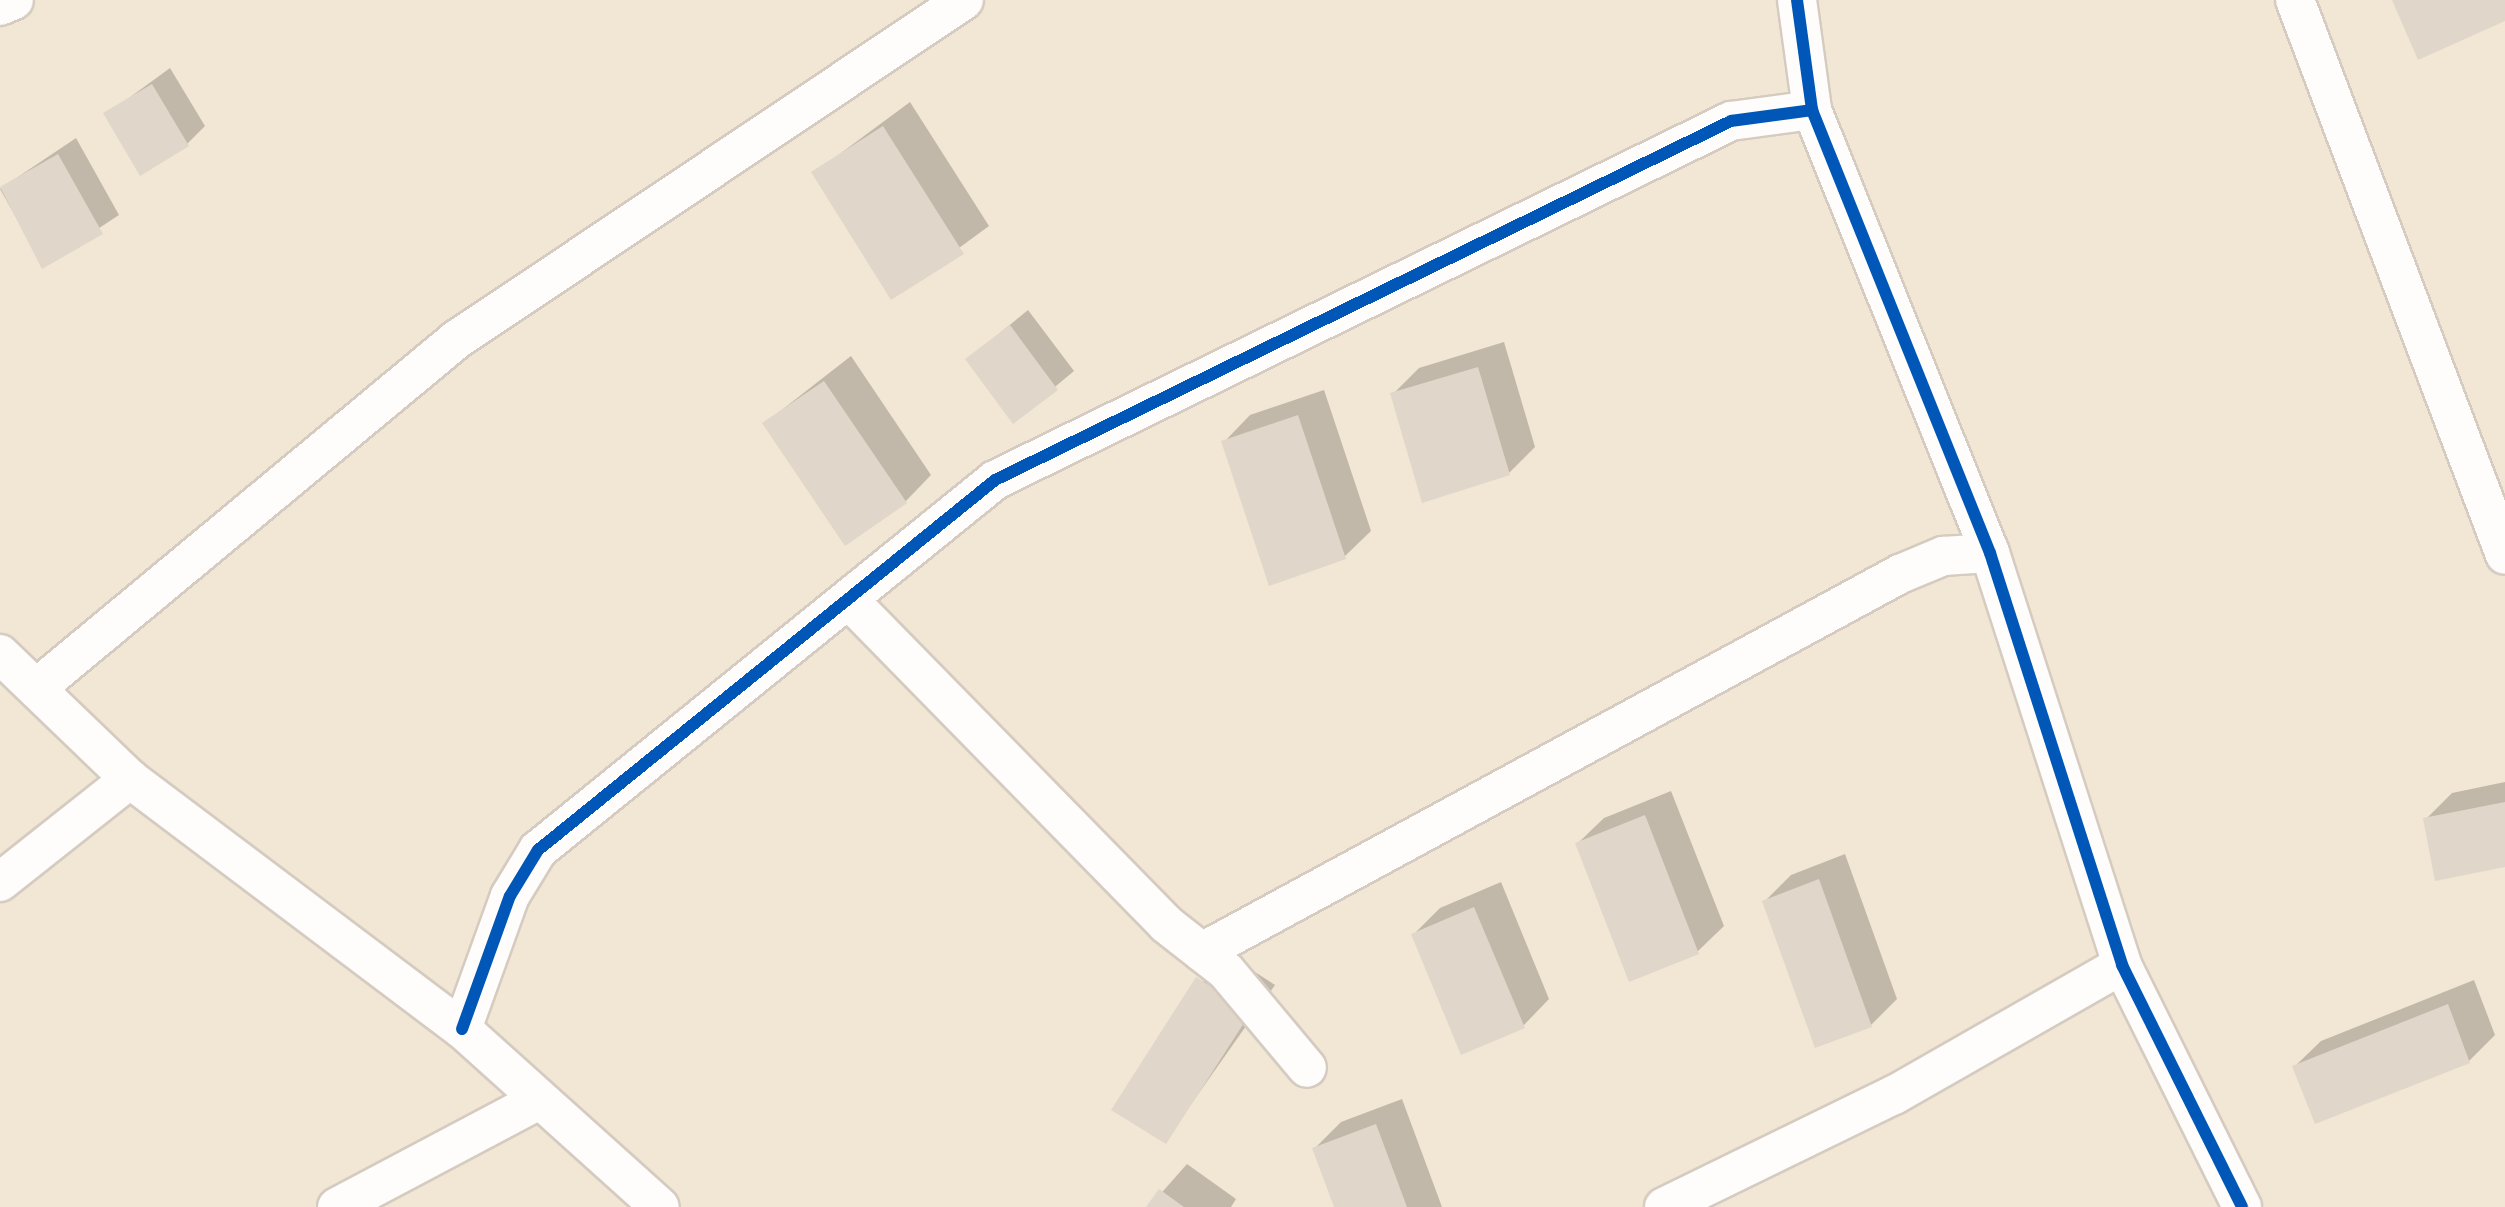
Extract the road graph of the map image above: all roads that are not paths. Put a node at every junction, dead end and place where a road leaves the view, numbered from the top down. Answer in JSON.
{"nodes":[{"id":1,"x":14,"y":0,"type":"edge"},
{"id":2,"x":964,"y":0,"type":"edge"},
{"id":3,"x":1797,"y":0,"type":"edge"},
{"id":4,"x":2295,"y":0,"type":"edge"},
{"id":5,"x":0,"y":6,"type":"edge"},
{"id":6,"x":1812,"y":110,"type":"junction"},
{"id":7,"x":1990,"y":553,"type":"junction"},
{"id":8,"x":2505,"y":555,"type":"edge"},
{"id":9,"x":849,"y":600,"type":"junction"},
{"id":10,"x":0,"y":654,"type":"edge"},
{"id":11,"x":39,"y":686,"type":"junction"},
{"id":12,"x":130,"y":779,"type":"junction"},
{"id":13,"x":0,"y":882,"type":"edge"},
{"id":14,"x":1202,"y":952,"type":"junction"},
{"id":15,"x":2122,"y":965,"type":"junction"},
{"id":16,"x":462,"y":1030,"type":"junction"},
{"id":17,"x":1307,"y":1068,"type":"dead end"},
{"id":18,"x":538,"y":1101,"type":"junction"},
{"id":19,"x":337,"y":1207,"type":"edge"},
{"id":20,"x":660,"y":1207,"type":"edge"},
{"id":21,"x":1664,"y":1207,"type":"edge"},
{"id":22,"x":2242,"y":1207,"type":"edge"}],
"edges":[{"from":1,"to":5,"type":"street"},
{"from":2,"to":11,"type":"street"},
{"from":3,"to":6,"type":"street"},
{"from":4,"to":8,"type":"street"},
{"from":6,"to":7,"type":"street"},
{"from":6,"to":9,"type":"street"},
{"from":7,"to":14,"type":"street"},
{"from":7,"to":15,"type":"street"},
{"from":9,"to":14,"type":"street"},
{"from":9,"to":16,"type":"street"},
{"from":10,"to":11,"type":"street"},
{"from":11,"to":12,"type":"street"},
{"from":12,"to":13,"type":"street"},
{"from":12,"to":16,"type":"street"},
{"from":14,"to":17,"type":"street"},
{"from":15,"to":21,"type":"street"},
{"from":15,"to":22,"type":"street"},
{"from":16,"to":18,"type":"street"},
{"from":18,"to":19,"type":"street"},
{"from":18,"to":20,"type":"street"}]}
